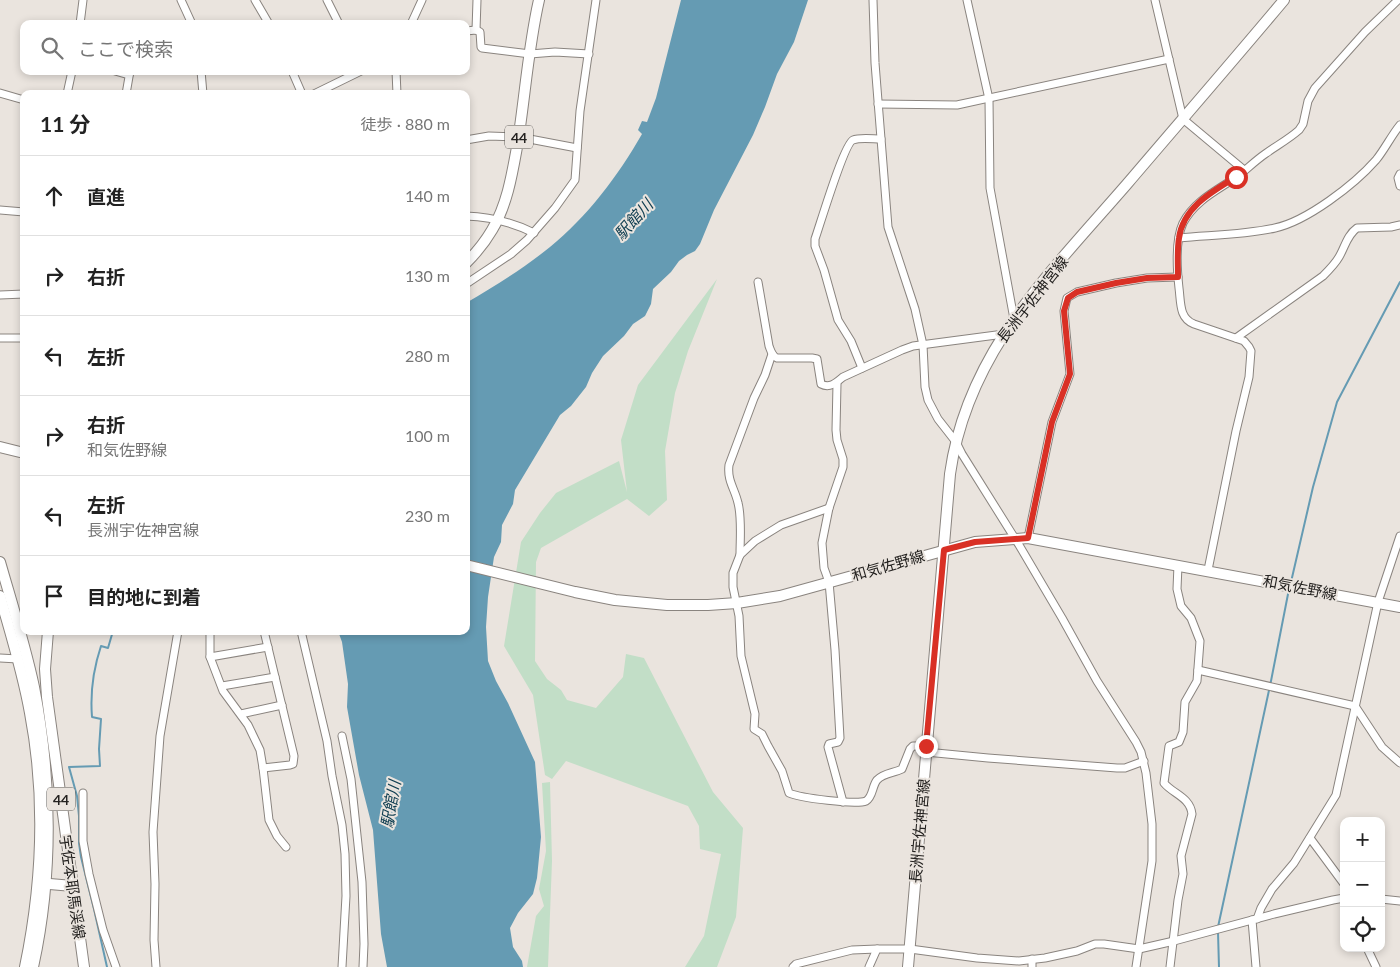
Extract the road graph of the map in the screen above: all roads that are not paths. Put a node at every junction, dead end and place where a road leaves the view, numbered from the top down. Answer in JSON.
{"nodes":[{"id":1,"x":83,"y":0,"type":"edge"},
{"id":2,"x":181,"y":0,"type":"edge"},
{"id":3,"x":255,"y":0,"type":"edge"},
{"id":4,"x":327,"y":0,"type":"edge"},
{"id":5,"x":422,"y":0,"type":"edge"},
{"id":6,"x":478,"y":0,"type":"edge"},
{"id":7,"x":539,"y":0,"type":"edge"},
{"id":8,"x":596,"y":0,"type":"edge"},
{"id":9,"x":873,"y":0,"type":"edge"},
{"id":10,"x":967,"y":0,"type":"edge"},
{"id":11,"x":1155,"y":0,"type":"edge"},
{"id":12,"x":1284,"y":0,"type":"edge"},
{"id":13,"x":1398,"y":0,"type":"edge"},
{"id":14,"x":80,"y":20,"type":"edge"},
{"id":15,"x":190,"y":20,"type":"edge"},
{"id":16,"x":267,"y":20,"type":"edge"},
{"id":17,"x":337,"y":20,"type":"edge"},
{"id":18,"x":413,"y":20,"type":"edge"},
{"id":19,"x":476,"y":30,"type":"junction"},
{"id":20,"x":470,"y":31,"type":"edge"},
{"id":21,"x":530,"y":54,"type":"junction"},
{"id":22,"x":588,"y":54,"type":"junction"},
{"id":23,"x":1169,"y":59,"type":"junction"},
{"id":24,"x":71,"y":75,"type":"edge"},
{"id":25,"x":130,"y":75,"type":"edge"},
{"id":26,"x":201,"y":75,"type":"edge"},
{"id":27,"x":294,"y":75,"type":"edge"},
{"id":28,"x":353,"y":75,"type":"edge"},
{"id":29,"x":396,"y":75,"type":"edge"},
{"id":30,"x":69,"y":90,"type":"edge"},
{"id":31,"x":127,"y":90,"type":"edge"},
{"id":32,"x":203,"y":90,"type":"edge"},
{"id":33,"x":300,"y":90,"type":"edge"},
{"id":34,"x":322,"y":90,"type":"edge"},
{"id":35,"x":397,"y":90,"type":"edge"},
{"id":36,"x":0,"y":93,"type":"edge"},
{"id":37,"x":20,"y":99,"type":"edge"},
{"id":38,"x":989,"y":99,"type":"junction"},
{"id":39,"x":878,"y":104,"type":"junction"},
{"id":40,"x":1183,"y":119,"type":"junction"},
{"id":41,"x":1400,"y":125,"type":"edge"},
{"id":42,"x":519,"y":137,"type":"junction"},
{"id":43,"x":470,"y":139,"type":"edge"},
{"id":44,"x":881,"y":139,"type":"junction"},
{"id":45,"x":577,"y":148,"type":"junction"},
{"id":46,"x":1244,"y":170,"type":"junction"},
{"id":47,"x":1400,"y":174,"type":"edge"},
{"id":48,"x":1400,"y":186,"type":"edge"},
{"id":49,"x":0,"y":210,"type":"edge"},
{"id":50,"x":20,"y":212,"type":"edge"},
{"id":51,"x":470,"y":216,"type":"edge"},
{"id":52,"x":498,"y":220,"type":"junction"},
{"id":53,"x":1400,"y":225,"type":"edge"},
{"id":54,"x":534,"y":233,"type":"junction"},
{"id":55,"x":1179,"y":238,"type":"junction"},
{"id":56,"x":470,"y":259,"type":"edge"},
{"id":57,"x":1178,"y":277,"type":"junction"},
{"id":58,"x":470,"y":281,"type":"edge"},
{"id":59,"x":758,"y":282,"type":"dead end"},
{"id":60,"x":20,"y":294,"type":"edge"},
{"id":61,"x":0,"y":295,"type":"edge"},
{"id":62,"x":1014,"y":319,"type":"junction"},
{"id":63,"x":1004,"y":334,"type":"junction"},
{"id":64,"x":0,"y":338,"type":"edge"},
{"id":65,"x":20,"y":338,"type":"edge"},
{"id":66,"x":1236,"y":338,"type":"junction"},
{"id":67,"x":923,"y":345,"type":"junction"},
{"id":68,"x":772,"y":354,"type":"junction"},
{"id":69,"x":862,"y":368,"type":"junction"},
{"id":70,"x":837,"y":384,"type":"junction"},
{"id":71,"x":956,"y":442,"type":"junction"},
{"id":72,"x":0,"y":447,"type":"edge"},
{"id":73,"x":20,"y":452,"type":"edge"},
{"id":74,"x":828,"y":508,"type":"junction"},
{"id":75,"x":1400,"y":536,"type":"edge"},
{"id":76,"x":1014,"y":538,"type":"junction"},
{"id":77,"x":1028,"y":538,"type":"junction"},
{"id":78,"x":944,"y":550,"type":"junction"},
{"id":79,"x":740,"y":555,"type":"junction"},
{"id":80,"x":0,"y":562,"type":"edge"},
{"id":81,"x":1178,"y":565,"type":"junction"},
{"id":82,"x":470,"y":566,"type":"edge"},
{"id":83,"x":1208,"y":570,"type":"junction"},
{"id":84,"x":830,"y":582,"type":"junction"},
{"id":85,"x":0,"y":596,"type":"edge"},
{"id":86,"x":1378,"y":602,"type":"junction"},
{"id":87,"x":737,"y":603,"type":"junction"},
{"id":88,"x":1400,"y":606,"type":"edge"},
{"id":89,"x":48,"y":635,"type":"edge"},
{"id":90,"x":177,"y":635,"type":"edge"},
{"id":91,"x":210,"y":635,"type":"edge"},
{"id":92,"x":265,"y":635,"type":"edge"},
{"id":93,"x":302,"y":635,"type":"edge"},
{"id":94,"x":268,"y":647,"type":"junction"},
{"id":95,"x":0,"y":658,"type":"edge"},
{"id":96,"x":45,"y":658,"type":"junction"},
{"id":97,"x":210,"y":658,"type":"junction"},
{"id":98,"x":22,"y":659,"type":"junction"},
{"id":99,"x":1198,"y":670,"type":"junction"},
{"id":100,"x":275,"y":677,"type":"junction"},
{"id":101,"x":222,"y":686,"type":"junction"},
{"id":102,"x":282,"y":705,"type":"junction"},
{"id":103,"x":1356,"y":706,"type":"junction"},
{"id":104,"x":241,"y":714,"type":"junction"},
{"id":105,"x":342,"y":736,"type":"dead end"},
{"id":106,"x":926,"y":749,"type":"junction"},
{"id":107,"x":1144,"y":761,"type":"junction"},
{"id":108,"x":1400,"y":763,"type":"edge"},
{"id":109,"x":263,"y":768,"type":"junction"},
{"id":110,"x":82,"y":793,"type":"dead end"},
{"id":111,"x":843,"y":802,"type":"junction"},
{"id":112,"x":1310,"y":838,"type":"junction"},
{"id":113,"x":286,"y":847,"type":"dead end"},
{"id":114,"x":1340,"y":879,"type":"edge"},
{"id":115,"x":41,"y":884,"type":"junction"},
{"id":116,"x":73,"y":886,"type":"junction"},
{"id":117,"x":1340,"y":899,"type":"edge"},
{"id":118,"x":1385,"y":899,"type":"edge"},
{"id":119,"x":1400,"y":901,"type":"edge"},
{"id":120,"x":1254,"y":920,"type":"junction"},
{"id":121,"x":1174,"y":941,"type":"junction"},
{"id":122,"x":877,"y":949,"type":"junction"},
{"id":123,"x":910,"y":949,"type":"junction"},
{"id":124,"x":1139,"y":949,"type":"junction"},
{"id":125,"x":1369,"y":952,"type":"edge"},
{"id":126,"x":1032,"y":963,"type":"edge"},
{"id":127,"x":25,"y":967,"type":"edge"},
{"id":128,"x":32,"y":967,"type":"edge"},
{"id":129,"x":84,"y":967,"type":"edge"},
{"id":130,"x":116,"y":967,"type":"edge"},
{"id":131,"x":156,"y":967,"type":"edge"},
{"id":132,"x":342,"y":967,"type":"edge"},
{"id":133,"x":363,"y":967,"type":"edge"},
{"id":134,"x":793,"y":967,"type":"edge"},
{"id":135,"x":869,"y":967,"type":"edge"},
{"id":136,"x":908,"y":967,"type":"edge"},
{"id":137,"x":1136,"y":967,"type":"edge"},
{"id":138,"x":1170,"y":967,"type":"edge"},
{"id":139,"x":1256,"y":967,"type":"edge"},
{"id":140,"x":1376,"y":967,"type":"edge"}],
"edges":[{"from":1,"to":14,"type":"street"},
{"from":2,"to":15,"type":"street"},
{"from":3,"to":16,"type":"street"},
{"from":4,"to":17,"type":"street"},
{"from":5,"to":18,"type":"street"},
{"from":6,"to":19,"type":"street"},
{"from":7,"to":21,"type":"main road","number":"44"},
{"from":8,"to":22,"type":"street"},
{"from":9,"to":39,"type":"street"},
{"from":10,"to":38,"type":"street"},
{"from":11,"to":23,"type":"street"},
{"from":12,"to":40,"type":"main road","name":"長洲宇佐神宮線"},
{"from":13,"to":46,"type":"street"},
{"from":19,"to":20,"type":"street"},
{"from":19,"to":21,"type":"street"},
{"from":21,"to":22,"type":"street"},
{"from":21,"to":42,"type":"main road","number":"44"},
{"from":22,"to":45,"type":"street"},
{"from":23,"to":38,"type":"street"},
{"from":23,"to":40,"type":"street"},
{"from":24,"to":30,"type":"street"},
{"from":25,"to":31,"type":"street"},
{"from":26,"to":32,"type":"street"},
{"from":27,"to":33,"type":"street"},
{"from":28,"to":34,"type":"street"},
{"from":29,"to":35,"type":"street"},
{"from":36,"to":37,"type":"street"},
{"from":38,"to":39,"type":"street"},
{"from":38,"to":62,"type":"street"},
{"from":39,"to":44,"type":"street"},
{"from":40,"to":46,"type":"street"},
{"from":40,"to":62,"type":"main road","name":"長洲宇佐神宮線"},
{"from":41,"to":55,"type":"street"},
{"from":42,"to":43,"type":"street"},
{"from":42,"to":45,"type":"street"},
{"from":42,"to":52,"type":"main road","number":"44"},
{"from":44,"to":67,"type":"street"},
{"from":44,"to":69,"type":"street"},
{"from":45,"to":54,"type":"street"},
{"from":46,"to":55,"type":"street"},
{"from":47,"to":48,"type":"street"},
{"from":49,"to":50,"type":"street"},
{"from":51,"to":52,"type":"street"},
{"from":52,"to":54,"type":"street"},
{"from":52,"to":56,"type":"main road","number":"44"},
{"from":53,"to":66,"type":"street"},
{"from":54,"to":58,"type":"street"},
{"from":55,"to":57,"type":"street"},
{"from":57,"to":66,"type":"street"},
{"from":57,"to":77,"type":"street"},
{"from":59,"to":68,"type":"street"},
{"from":60,"to":61,"type":"street"},
{"from":62,"to":63,"type":"main road","name":"長洲宇佐神宮線"},
{"from":63,"to":67,"type":"street"},
{"from":63,"to":71,"type":"main road","name":"長洲宇佐神宮線"},
{"from":64,"to":65,"type":"street"},
{"from":66,"to":83,"type":"street"},
{"from":67,"to":69,"type":"street"},
{"from":67,"to":71,"type":"street"},
{"from":68,"to":70,"type":"street"},
{"from":68,"to":79,"type":"street"},
{"from":69,"to":70,"type":"street"},
{"from":70,"to":74,"type":"street"},
{"from":71,"to":76,"type":"street"},
{"from":71,"to":78,"type":"main road","name":"長洲宇佐神宮線"},
{"from":72,"to":73,"type":"main road"},
{"from":74,"to":79,"type":"street"},
{"from":74,"to":84,"type":"street"},
{"from":75,"to":86,"type":"street"},
{"from":76,"to":77,"type":"main road","name":"和気佐野線"},
{"from":76,"to":78,"type":"main road","name":"和気佐野線"},
{"from":76,"to":107,"type":"street"},
{"from":77,"to":81,"type":"main road","name":"和気佐野線"},
{"from":78,"to":84,"type":"main road","name":"和気佐野線"},
{"from":78,"to":106,"type":"main road","name":"長洲宇佐神宮線"},
{"from":79,"to":87,"type":"street"},
{"from":80,"to":98,"type":"main road","name":"宇佐本耶馬渓線","number":"44"},
{"from":81,"to":83,"type":"main road","name":"和気佐野線"},
{"from":81,"to":99,"type":"street"},
{"from":82,"to":87,"type":"main road","name":"和気佐野線"},
{"from":83,"to":86,"type":"main road","name":"和気佐野線"},
{"from":84,"to":87,"type":"main road","name":"和気佐野線"},
{"from":84,"to":111,"type":"street"},
{"from":85,"to":98,"type":"main road","name":"宇佐本耶馬渓線","number":"44"},
{"from":86,"to":88,"type":"main road","name":"和気佐野線"},
{"from":86,"to":103,"type":"street"},
{"from":87,"to":111,"type":"street"},
{"from":89,"to":96,"type":"main road","name":"宇佐本耶馬渓線","number":"44"},
{"from":90,"to":131,"type":"street"},
{"from":91,"to":97,"type":"street"},
{"from":92,"to":94,"type":"street"},
{"from":93,"to":132,"type":"street"},
{"from":94,"to":97,"type":"street"},
{"from":94,"to":100,"type":"street"},
{"from":95,"to":98,"type":"street"},
{"from":96,"to":98,"type":"main road"},
{"from":96,"to":116,"type":"main road","name":"宇佐本耶馬渓線","number":"44"},
{"from":97,"to":101,"type":"street"},
{"from":98,"to":115,"type":"main road","name":"宇佐本耶馬渓線","number":"44"},
{"from":99,"to":103,"type":"street"},
{"from":99,"to":121,"type":"street"},
{"from":100,"to":101,"type":"street"},
{"from":100,"to":102,"type":"street"},
{"from":101,"to":104,"type":"street"},
{"from":102,"to":104,"type":"street"},
{"from":102,"to":109,"type":"street"},
{"from":103,"to":108,"type":"street"},
{"from":103,"to":112,"type":"street"},
{"from":104,"to":109,"type":"street"},
{"from":105,"to":133,"type":"street"},
{"from":106,"to":107,"type":"street"},
{"from":106,"to":111,"type":"street"},
{"from":106,"to":123,"type":"main road","name":"長洲宇佐神宮線"},
{"from":107,"to":124,"type":"street"},
{"from":109,"to":113,"type":"street"},
{"from":110,"to":130,"type":"street"},
{"from":112,"to":114,"type":"street"},
{"from":112,"to":120,"type":"street"},
{"from":115,"to":116,"type":"main road"},
{"from":115,"to":127,"type":"main road","name":"宇佐本耶馬渓線","number":"44"},
{"from":115,"to":128,"type":"main road","name":"宇佐本耶馬渓線","number":"44"},
{"from":116,"to":129,"type":"main road","name":"宇佐本耶馬渓線","number":"44"},
{"from":117,"to":120,"type":"street"},
{"from":118,"to":119,"type":"street"},
{"from":120,"to":121,"type":"street"},
{"from":120,"to":139,"type":"street"},
{"from":121,"to":124,"type":"street"},
{"from":121,"to":138,"type":"street"},
{"from":122,"to":123,"type":"street"},
{"from":122,"to":134,"type":"street"},
{"from":122,"to":135,"type":"street"},
{"from":123,"to":126,"type":"street"},
{"from":123,"to":136,"type":"main road","name":"長洲宇佐神宮線"},
{"from":124,"to":126,"type":"street"},
{"from":124,"to":137,"type":"street"},
{"from":125,"to":140,"type":"street"}]}
